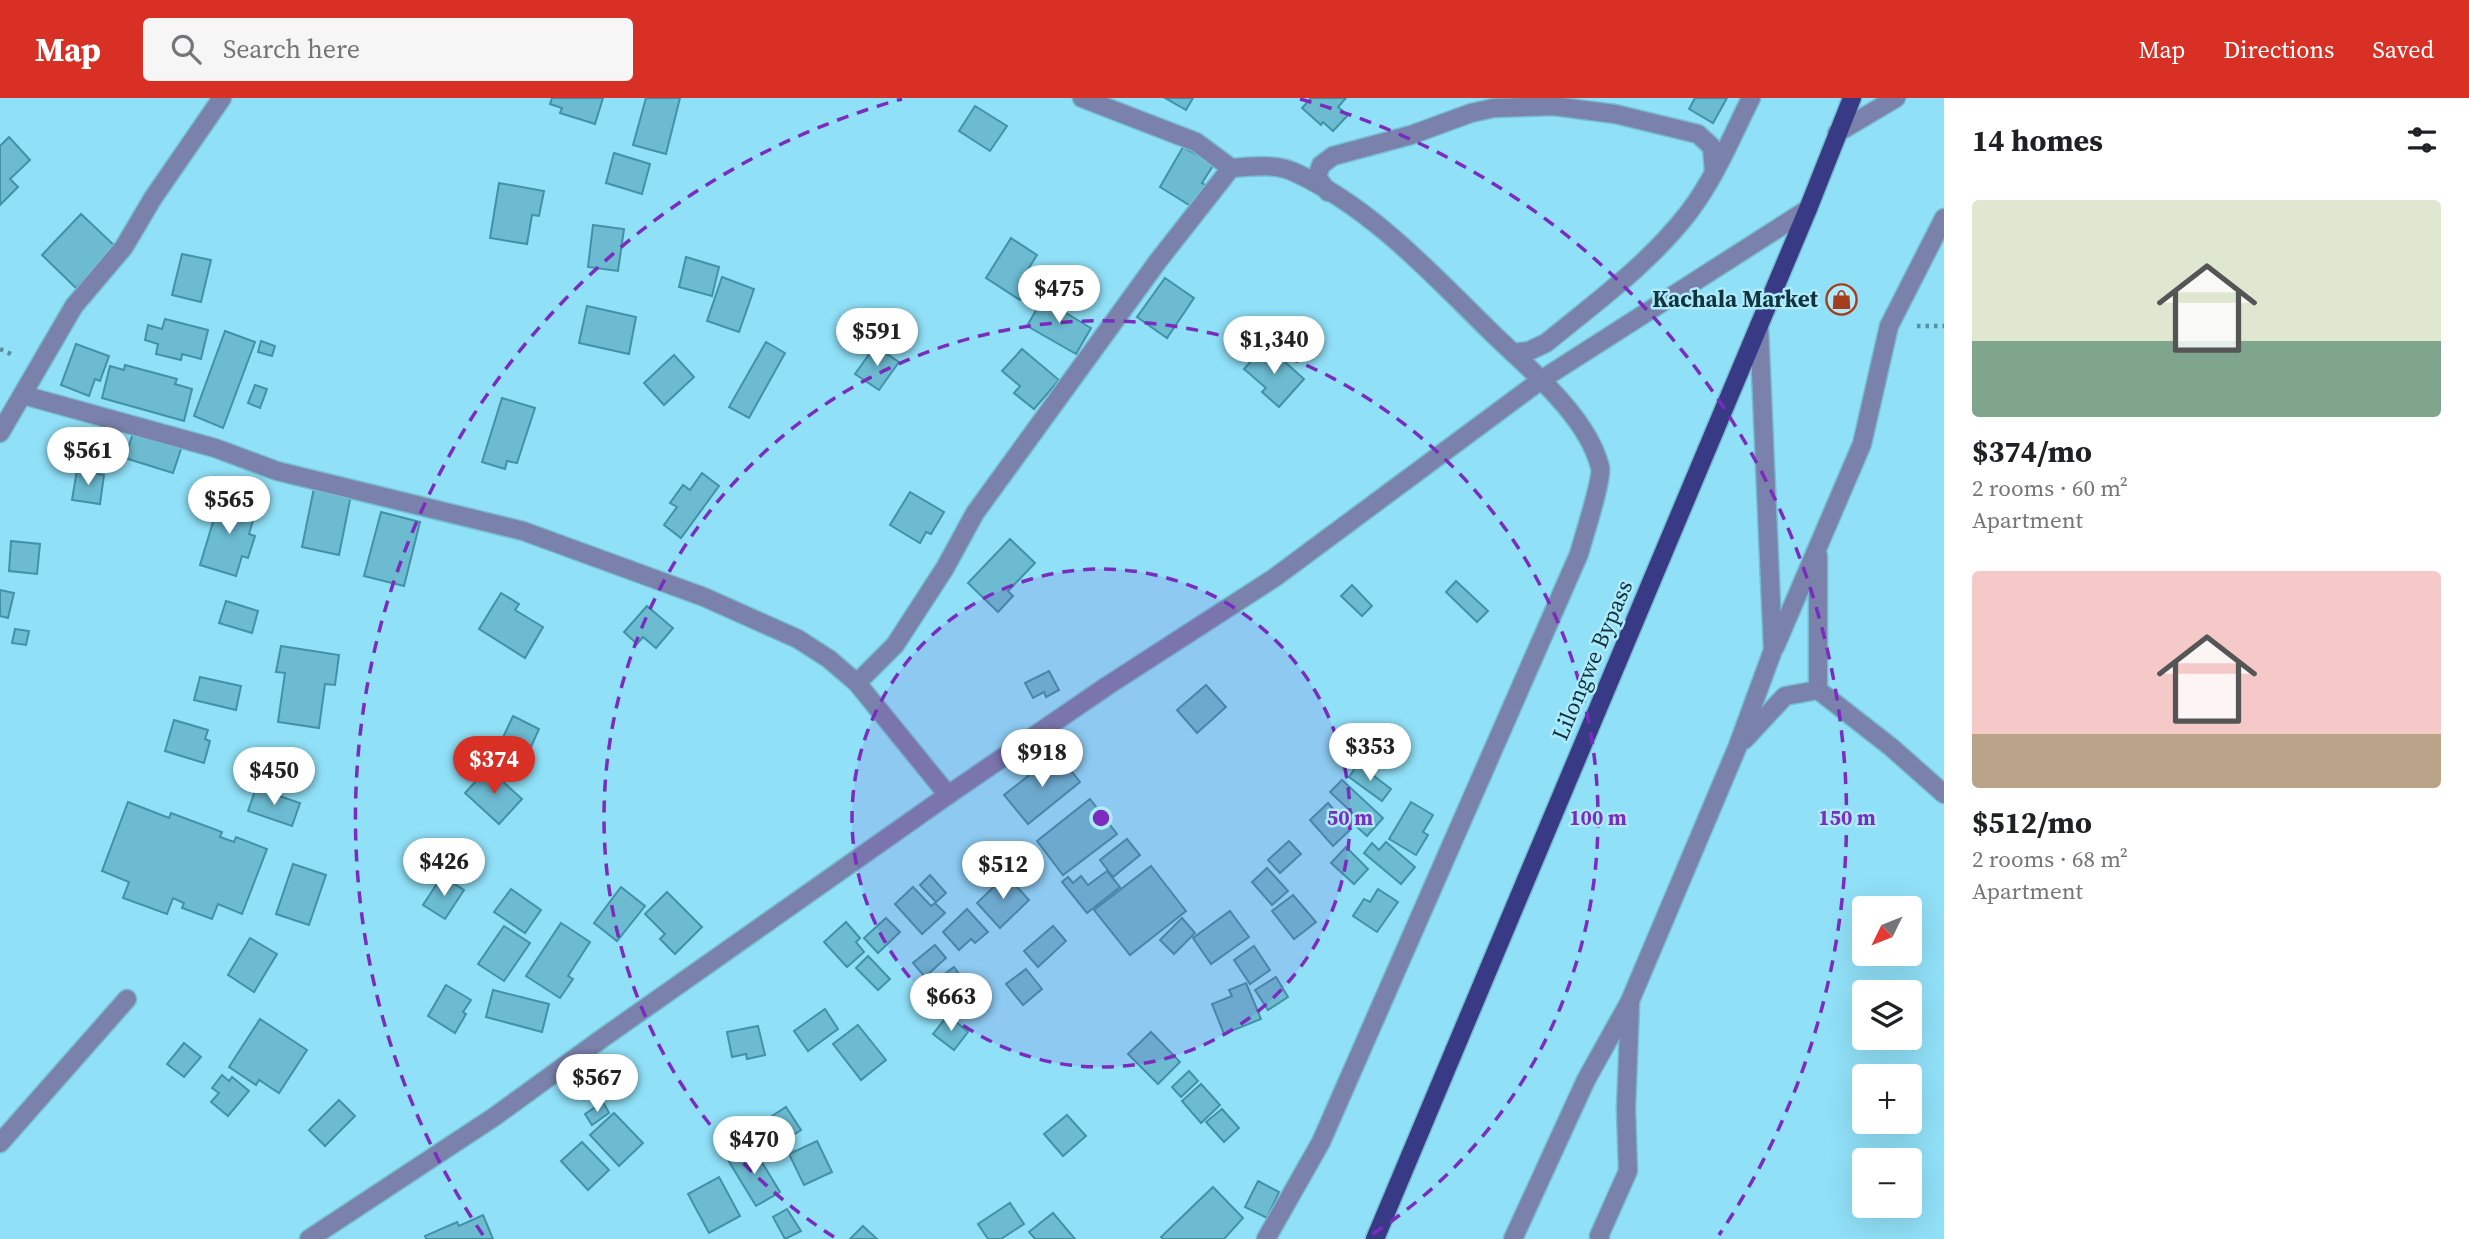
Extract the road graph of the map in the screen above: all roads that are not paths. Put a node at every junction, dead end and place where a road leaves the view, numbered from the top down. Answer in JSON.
{"nodes":[{"id":1,"x":222,"y":98,"type":"edge"},
{"id":2,"x":1082,"y":98,"type":"edge"},
{"id":3,"x":1751,"y":98,"type":"edge"},
{"id":4,"x":1852,"y":98,"type":"edge"},
{"id":5,"x":1896,"y":98,"type":"edge"},
{"id":6,"x":1837,"y":133,"type":"junction"},
{"id":7,"x":1231,"y":168,"type":"junction"},
{"id":8,"x":1714,"y":172,"type":"junction"},
{"id":9,"x":1328,"y":192,"type":"junction"},
{"id":10,"x":1808,"y":209,"type":"junction"},
{"id":11,"x":1944,"y":218,"type":"edge"},
{"id":12,"x":1759,"y":326,"type":"junction"},
{"id":13,"x":1513,"y":353,"type":"junction"},
{"id":14,"x":1541,"y":380,"type":"junction"},
{"id":15,"x":23,"y":395,"type":"junction"},
{"id":16,"x":0,"y":433,"type":"edge"},
{"id":17,"x":1818,"y":549,"type":"junction"},
{"id":18,"x":1773,"y":650,"type":"junction"},
{"id":19,"x":857,"y":683,"type":"junction"},
{"id":20,"x":1818,"y":690,"type":"junction"},
{"id":21,"x":1737,"y":748,"type":"junction"},
{"id":22,"x":1944,"y":794,"type":"edge"},
{"id":23,"x":948,"y":795,"type":"junction"},
{"id":24,"x":127,"y":999,"type":"dead end"},
{"id":25,"x":1630,"y":1001,"type":"junction"},
{"id":26,"x":0,"y":1143,"type":"edge"},
{"id":27,"x":1516,"y":1237,"type":"edge"},
{"id":28,"x":309,"y":1239,"type":"edge"},
{"id":29,"x":1266,"y":1239,"type":"edge"},
{"id":30,"x":1375,"y":1239,"type":"edge"},
{"id":31,"x":1600,"y":1239,"type":"edge"}],
"edges":[{"from":1,"to":15,"type":"street"},
{"from":2,"to":7,"type":"street"},
{"from":3,"to":8,"type":"street"},
{"from":4,"to":6,"type":"main road","name":"Lilongwe Bypass"},
{"from":5,"to":6,"type":"street"},
{"from":6,"to":10,"type":"main road","name":"Lilongwe Bypass"},
{"from":7,"to":9,"type":"street"},
{"from":7,"to":19,"type":"street"},
{"from":8,"to":9,"type":"street"},
{"from":8,"to":13,"type":"street"},
{"from":9,"to":13,"type":"street"},
{"from":10,"to":12,"type":"main road","name":"Lilongwe Bypass"},
{"from":10,"to":14,"type":"street"},
{"from":11,"to":17,"type":"street"},
{"from":12,"to":18,"type":"street"},
{"from":12,"to":30,"type":"main road","name":"Lilongwe Bypass"},
{"from":13,"to":14,"type":"street"},
{"from":14,"to":23,"type":"street"},
{"from":14,"to":29,"type":"street"},
{"from":15,"to":16,"type":"street"},
{"from":15,"to":19,"type":"street"},
{"from":17,"to":18,"type":"street"},
{"from":17,"to":20,"type":"street"},
{"from":18,"to":21,"type":"street"},
{"from":19,"to":23,"type":"street"},
{"from":20,"to":21,"type":"street"},
{"from":20,"to":22,"type":"street"},
{"from":21,"to":25,"type":"street"},
{"from":23,"to":28,"type":"street"},
{"from":24,"to":26,"type":"street"},
{"from":25,"to":27,"type":"street"},
{"from":25,"to":31,"type":"street"}]}
